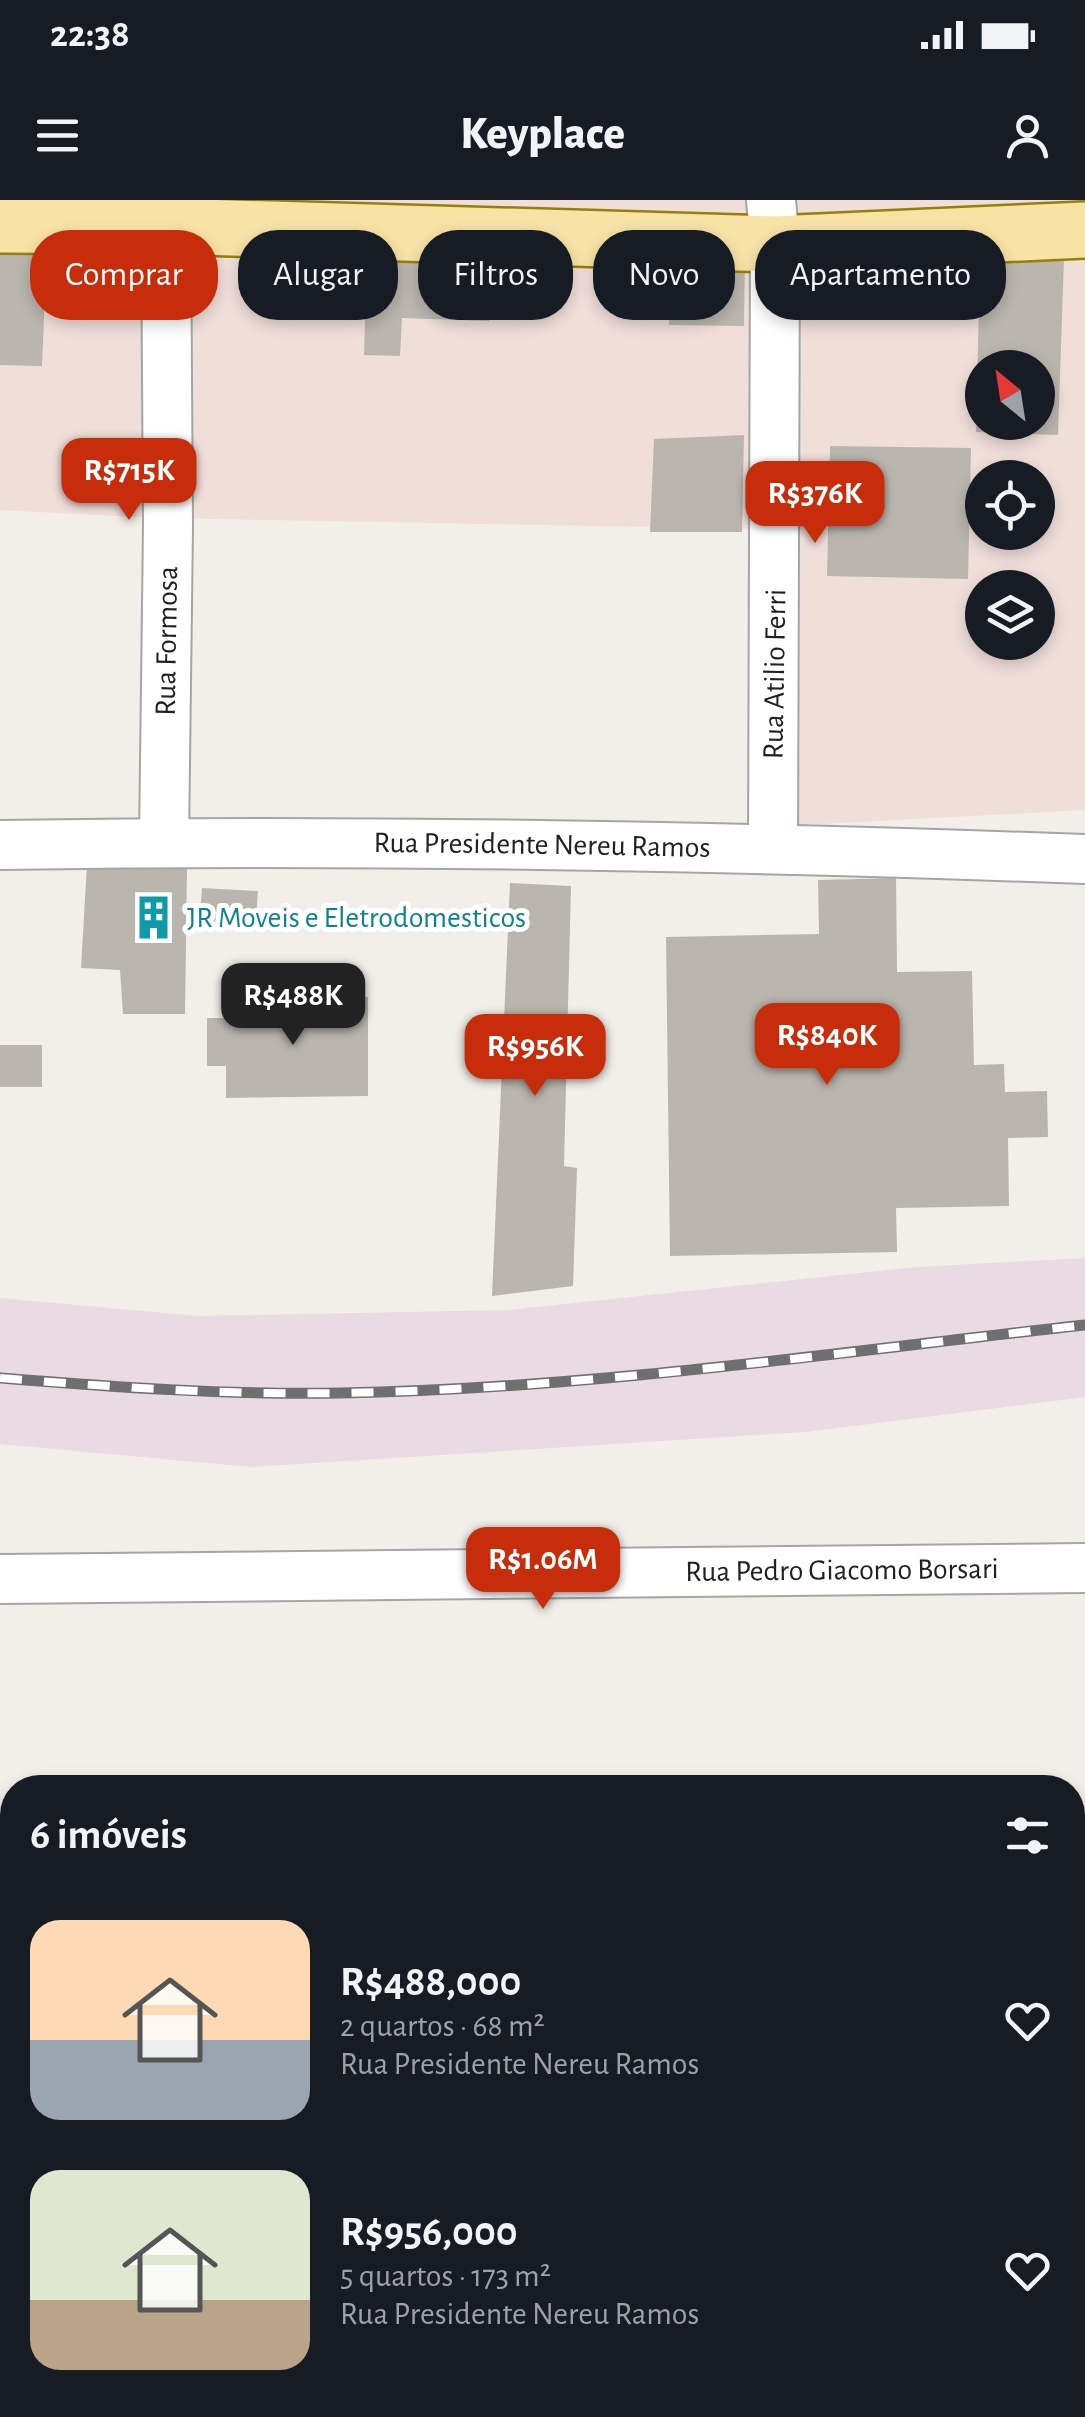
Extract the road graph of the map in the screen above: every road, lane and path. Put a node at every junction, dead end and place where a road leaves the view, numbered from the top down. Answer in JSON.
{"nodes":[{"id":1,"x":164,"y":213,"type":"edge"},
{"id":2,"x":773,"y":222,"type":"edge"},
{"id":3,"x":0,"y":225,"type":"edge"},
{"id":4,"x":1085,"y":230,"type":"edge"},
{"id":5,"x":164,"y":842,"type":"junction"},
{"id":6,"x":0,"y":845,"type":"edge"},
{"id":7,"x":774,"y":848,"type":"junction"},
{"id":8,"x":1085,"y":860,"type":"edge"},
{"id":9,"x":1085,"y":1568,"type":"edge"},
{"id":10,"x":0,"y":1579,"type":"edge"}],
"edges":[{"from":1,"to":2,"type":"main road"},
{"from":1,"to":3,"type":"main road"},
{"from":1,"to":5,"type":"street","name":"Rua Formosa"},
{"from":2,"to":4,"type":"main road"},
{"from":2,"to":7,"type":"street","name":"Rua Atilio Ferri"},
{"from":5,"to":6,"type":"street","name":"Rua Presidente Nereu Ramos"},
{"from":5,"to":7,"type":"street","name":"Rua Presidente Nereu Ramos"},
{"from":7,"to":8,"type":"street","name":"Rua Presidente Nereu Ramos"},
{"from":9,"to":10,"type":"street","name":"Rua Pedro Giacomo Borsari"}]}
